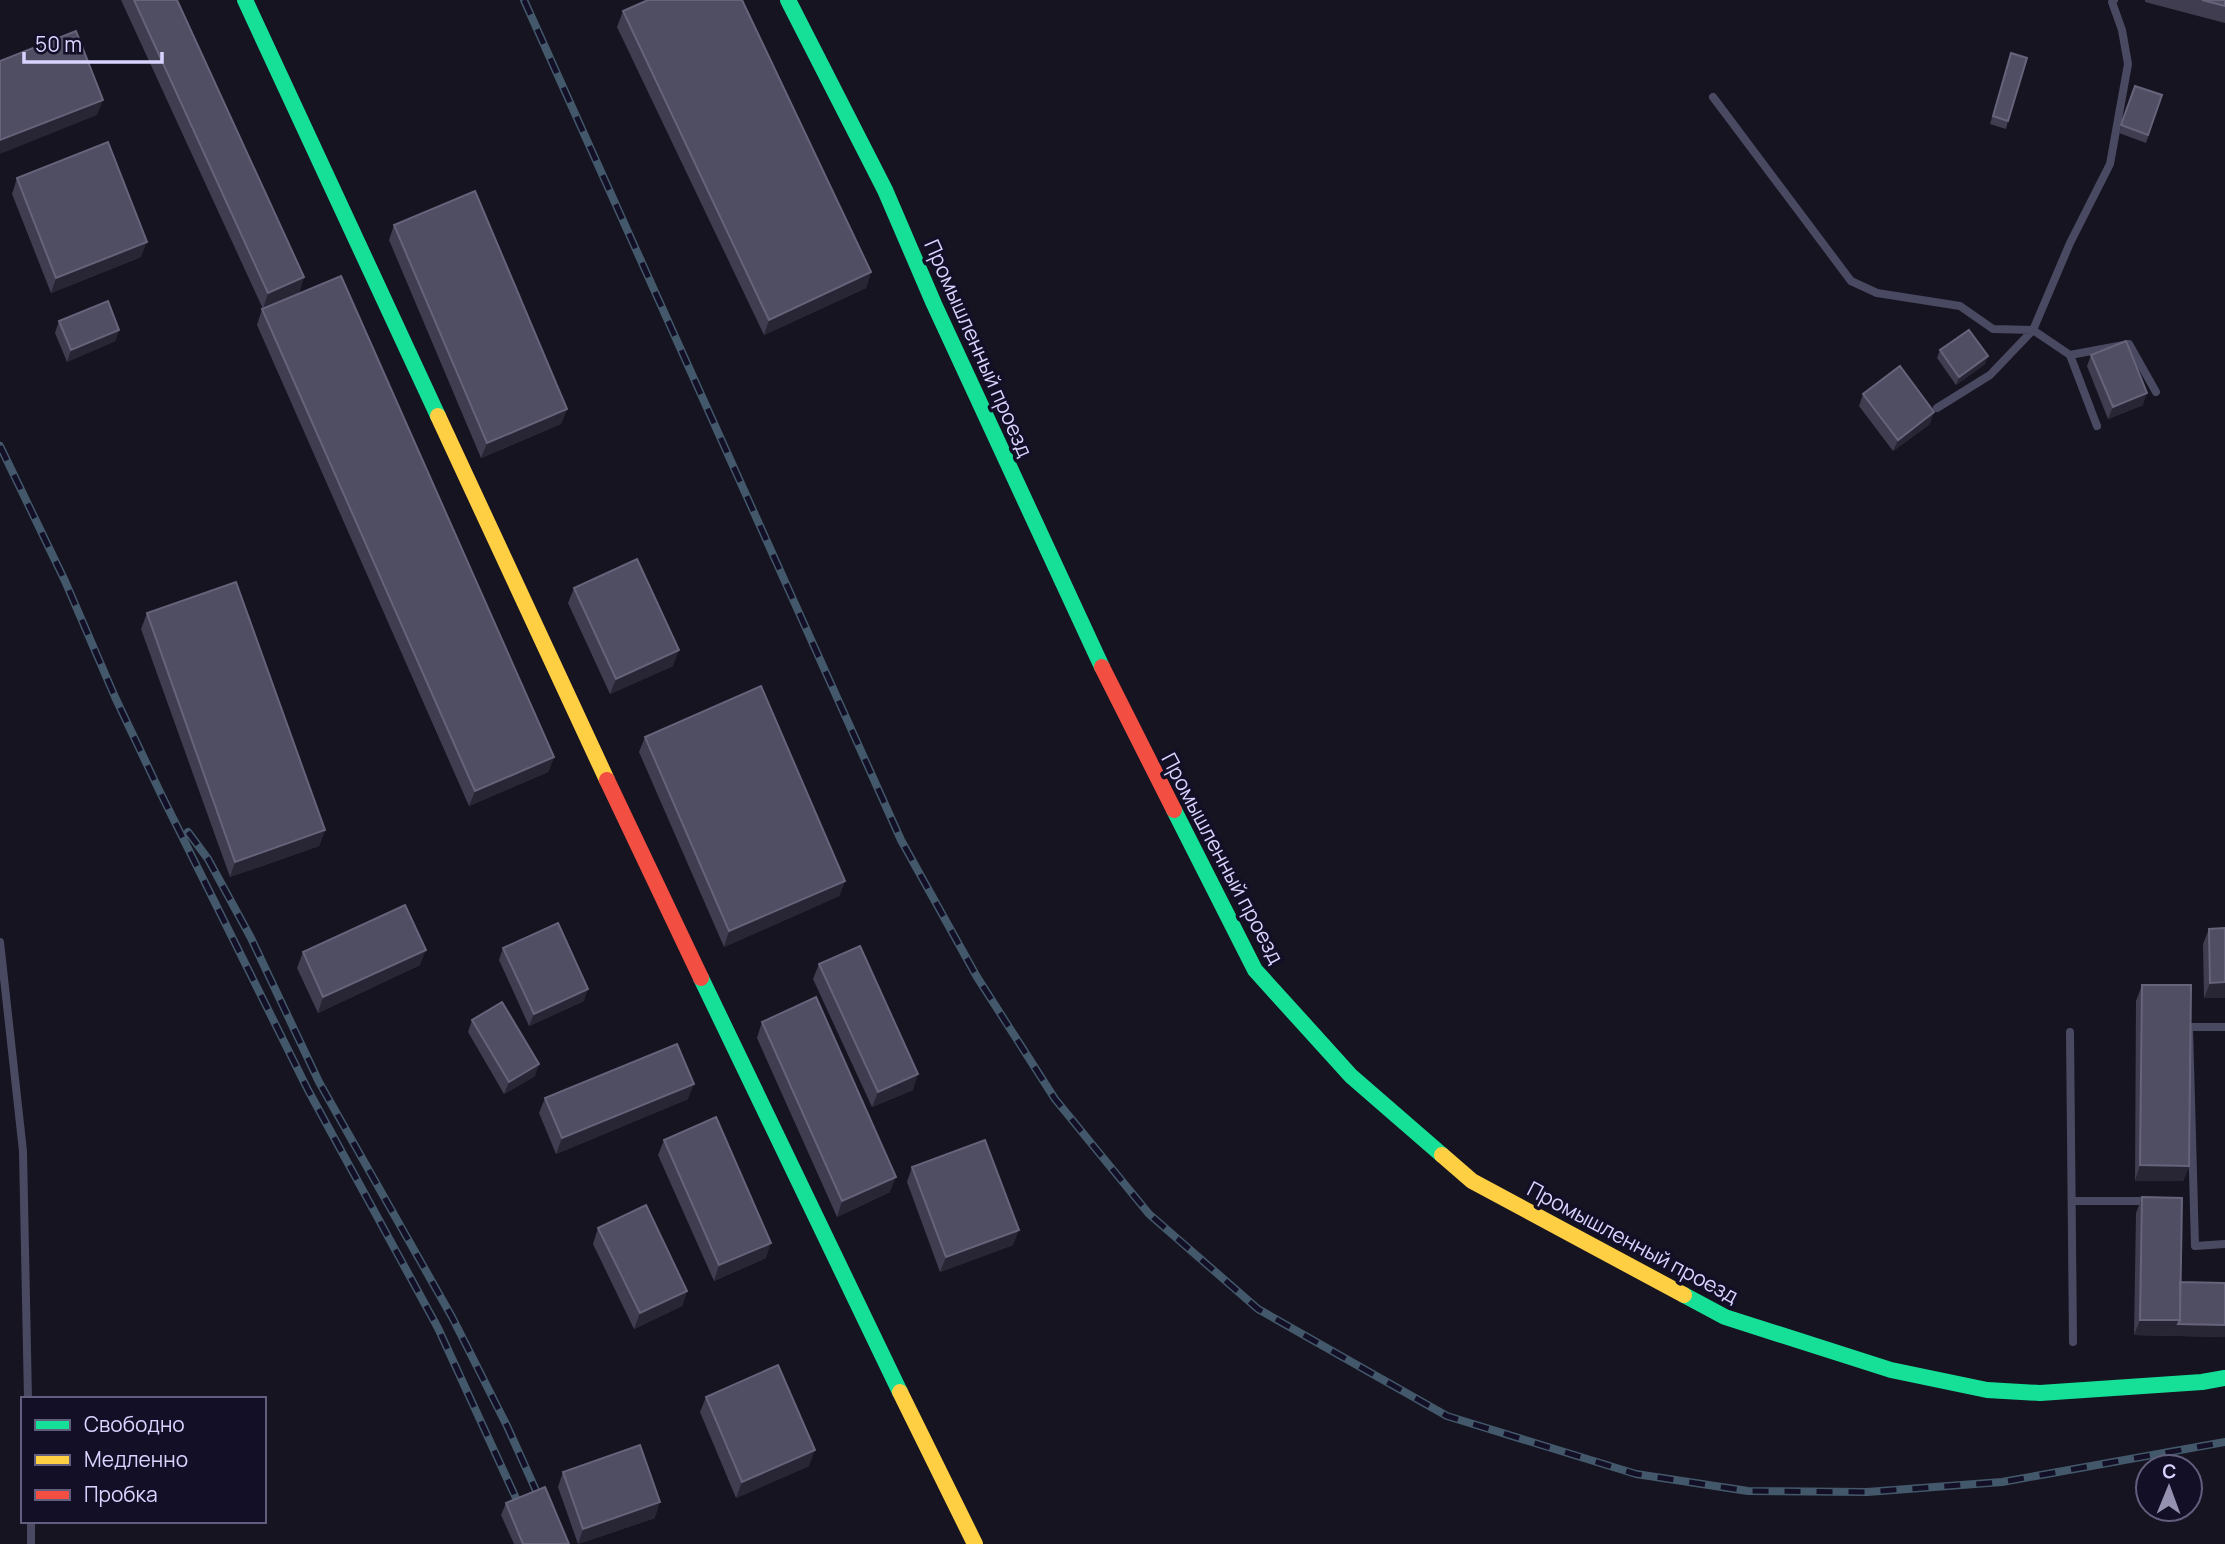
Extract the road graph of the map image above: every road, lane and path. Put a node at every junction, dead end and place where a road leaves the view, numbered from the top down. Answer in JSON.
{"nodes":[{"id":1,"x":246,"y":0,"type":"edge"},
{"id":2,"x":788,"y":0,"type":"edge"},
{"id":3,"x":2114,"y":0,"type":"edge"},
{"id":4,"x":1713,"y":97,"type":"dead end"},
{"id":5,"x":2033,"y":330,"type":"junction"},
{"id":6,"x":2070,"y":355,"type":"junction"},
{"id":7,"x":2155,"y":392,"type":"dead end"},
{"id":8,"x":1937,"y":408,"type":"dead end"},
{"id":9,"x":2097,"y":426,"type":"dead end"},
{"id":10,"x":0,"y":942,"type":"edge"},
{"id":11,"x":2225,"y":1027,"type":"edge"},
{"id":12,"x":2070,"y":1032,"type":"dead end"},
{"id":13,"x":2072,"y":1201,"type":"junction"},
{"id":14,"x":2154,"y":1201,"type":"edge"},
{"id":15,"x":2181,"y":1201,"type":"edge"},
{"id":16,"x":2195,"y":1201,"type":"junction"},
{"id":17,"x":2225,"y":1244,"type":"edge"},
{"id":18,"x":2073,"y":1342,"type":"dead end"},
{"id":19,"x":2225,"y":1378,"type":"edge"},
{"id":20,"x":28,"y":1397,"type":"edge"},
{"id":21,"x":31,"y":1523,"type":"edge"},
{"id":22,"x":31,"y":1544,"type":"edge"},
{"id":23,"x":975,"y":1544,"type":"edge"}],
"edges":[{"from":1,"to":23,"type":"street"},
{"from":2,"to":19,"type":"street","name":"Промышленный проезд"},
{"from":3,"to":5,"type":"lane"},
{"from":4,"to":5,"type":"lane"},
{"from":5,"to":6,"type":"lane"},
{"from":5,"to":8,"type":"lane"},
{"from":6,"to":7,"type":"lane"},
{"from":6,"to":9,"type":"lane"},
{"from":10,"to":20,"type":"lane"},
{"from":11,"to":16,"type":"lane"},
{"from":12,"to":13,"type":"lane"},
{"from":13,"to":14,"type":"lane"},
{"from":13,"to":18,"type":"lane"},
{"from":15,"to":16,"type":"lane"},
{"from":16,"to":17,"type":"lane"},
{"from":21,"to":22,"type":"lane"}]}
